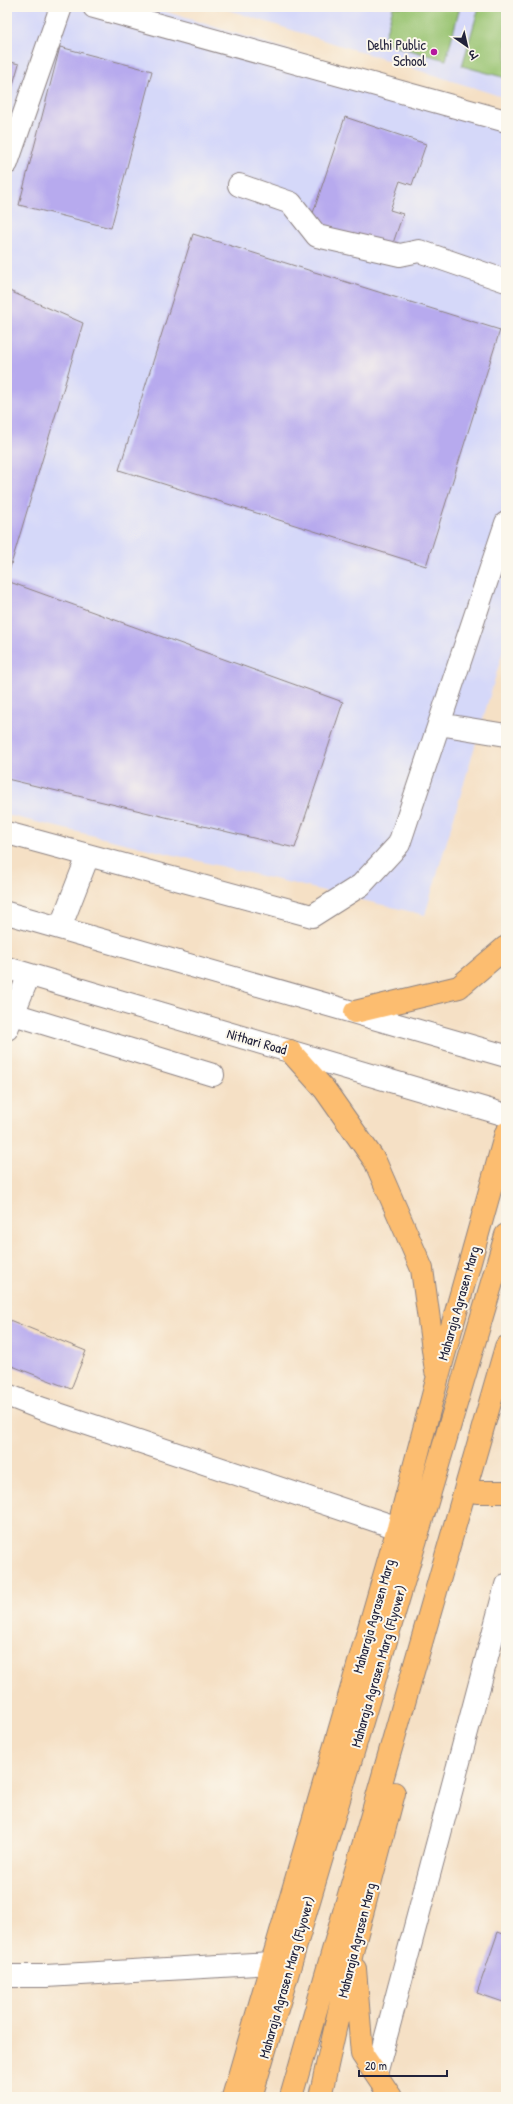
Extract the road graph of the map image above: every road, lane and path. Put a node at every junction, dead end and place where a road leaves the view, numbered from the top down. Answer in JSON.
{"nodes":[{"id":1,"x":61,"y":7,"type":"edge"},
{"id":2,"x":94,"y":7,"type":"edge"},
{"id":3,"x":506,"y":121,"type":"edge"},
{"id":4,"x":7,"y":163,"type":"edge"},
{"id":5,"x":239,"y":185,"type":"dead end"},
{"id":6,"x":506,"y":281,"type":"edge"},
{"id":7,"x":506,"y":523,"type":"edge"},
{"id":8,"x":439,"y":724,"type":"junction"},
{"id":9,"x":506,"y":735,"type":"edge"},
{"id":10,"x":7,"y":833,"type":"edge"},
{"id":11,"x":88,"y":856,"type":"junction"},
{"id":12,"x":7,"y":913,"type":"edge"},
{"id":13,"x":60,"y":928,"type":"junction"},
{"id":14,"x":506,"y":947,"type":"edge"},
{"id":15,"x":7,"y":968,"type":"edge"},
{"id":16,"x":29,"y":975,"type":"junction"},
{"id":17,"x":355,"y":1012,"type":"junction"},
{"id":18,"x":9,"y":1018,"type":"edge"},
{"id":19,"x":290,"y":1051,"type":"junction"},
{"id":20,"x":506,"y":1056,"type":"edge"},
{"id":21,"x":213,"y":1075,"type":"dead end"},
{"id":22,"x":506,"y":1115,"type":"edge"},
{"id":23,"x":506,"y":1133,"type":"edge"},
{"id":24,"x":506,"y":1235,"type":"edge"},
{"id":25,"x":506,"y":1347,"type":"edge"},
{"id":26,"x":437,"y":1380,"type":"junction"},
{"id":27,"x":506,"y":1391,"type":"edge"},
{"id":28,"x":7,"y":1395,"type":"edge"},
{"id":29,"x":477,"y":1492,"type":"junction"},
{"id":30,"x":506,"y":1492,"type":"edge"},
{"id":31,"x":398,"y":1528,"type":"junction"},
{"id":32,"x":506,"y":1584,"type":"edge"},
{"id":33,"x":353,"y":1948,"type":"junction"},
{"id":34,"x":272,"y":1963,"type":"junction"},
{"id":35,"x":7,"y":1976,"type":"edge"},
{"id":36,"x":376,"y":2074,"type":"junction"},
{"id":37,"x":233,"y":2097,"type":"edge"},
{"id":38,"x":251,"y":2097,"type":"edge"},
{"id":39,"x":291,"y":2097,"type":"edge"},
{"id":40,"x":320,"y":2097,"type":"edge"},
{"id":41,"x":392,"y":2097,"type":"edge"}],
"edges":[{"from":1,"to":4,"type":"street"},
{"from":2,"to":3,"type":"street"},
{"from":5,"to":6,"type":"street"},
{"from":7,"to":8,"type":"street"},
{"from":8,"to":9,"type":"street"},
{"from":8,"to":11,"type":"street"},
{"from":10,"to":11,"type":"street"},
{"from":11,"to":13,"type":"street"},
{"from":12,"to":13,"type":"street"},
{"from":13,"to":17,"type":"street"},
{"from":14,"to":17,"type":"main road"},
{"from":15,"to":16,"type":"street","name":"Nithari Road"},
{"from":16,"to":18,"type":"street"},
{"from":16,"to":19,"type":"street","name":"Nithari Road"},
{"from":17,"to":20,"type":"street"},
{"from":18,"to":21,"type":"street"},
{"from":19,"to":22,"type":"street","name":"Nithari Road"},
{"from":19,"to":26,"type":"main road"},
{"from":23,"to":26,"type":"main road","name":"Maharaja Agrasen Marg"},
{"from":24,"to":38,"type":"main road","name":"Maharaja Agrasen Marg (Flyover)"},
{"from":25,"to":39,"type":"main road"},
{"from":26,"to":31,"type":"main road","name":"Maharaja Agrasen Marg"},
{"from":27,"to":29,"type":"main road","name":"Maharaja Agrasen Marg"},
{"from":28,"to":31,"type":"street"},
{"from":29,"to":30,"type":"main road"},
{"from":29,"to":33,"type":"main road","name":"Maharaja Agrasen Marg"},
{"from":31,"to":34,"type":"main road","name":"Maharaja Agrasen Marg"},
{"from":32,"to":36,"type":"street"},
{"from":33,"to":36,"type":"main road"},
{"from":33,"to":40,"type":"main road","name":"Maharaja Agrasen Marg"},
{"from":34,"to":35,"type":"street"},
{"from":34,"to":37,"type":"main road","name":"Maharaja Agrasen Marg"},
{"from":36,"to":41,"type":"main road"}]}
